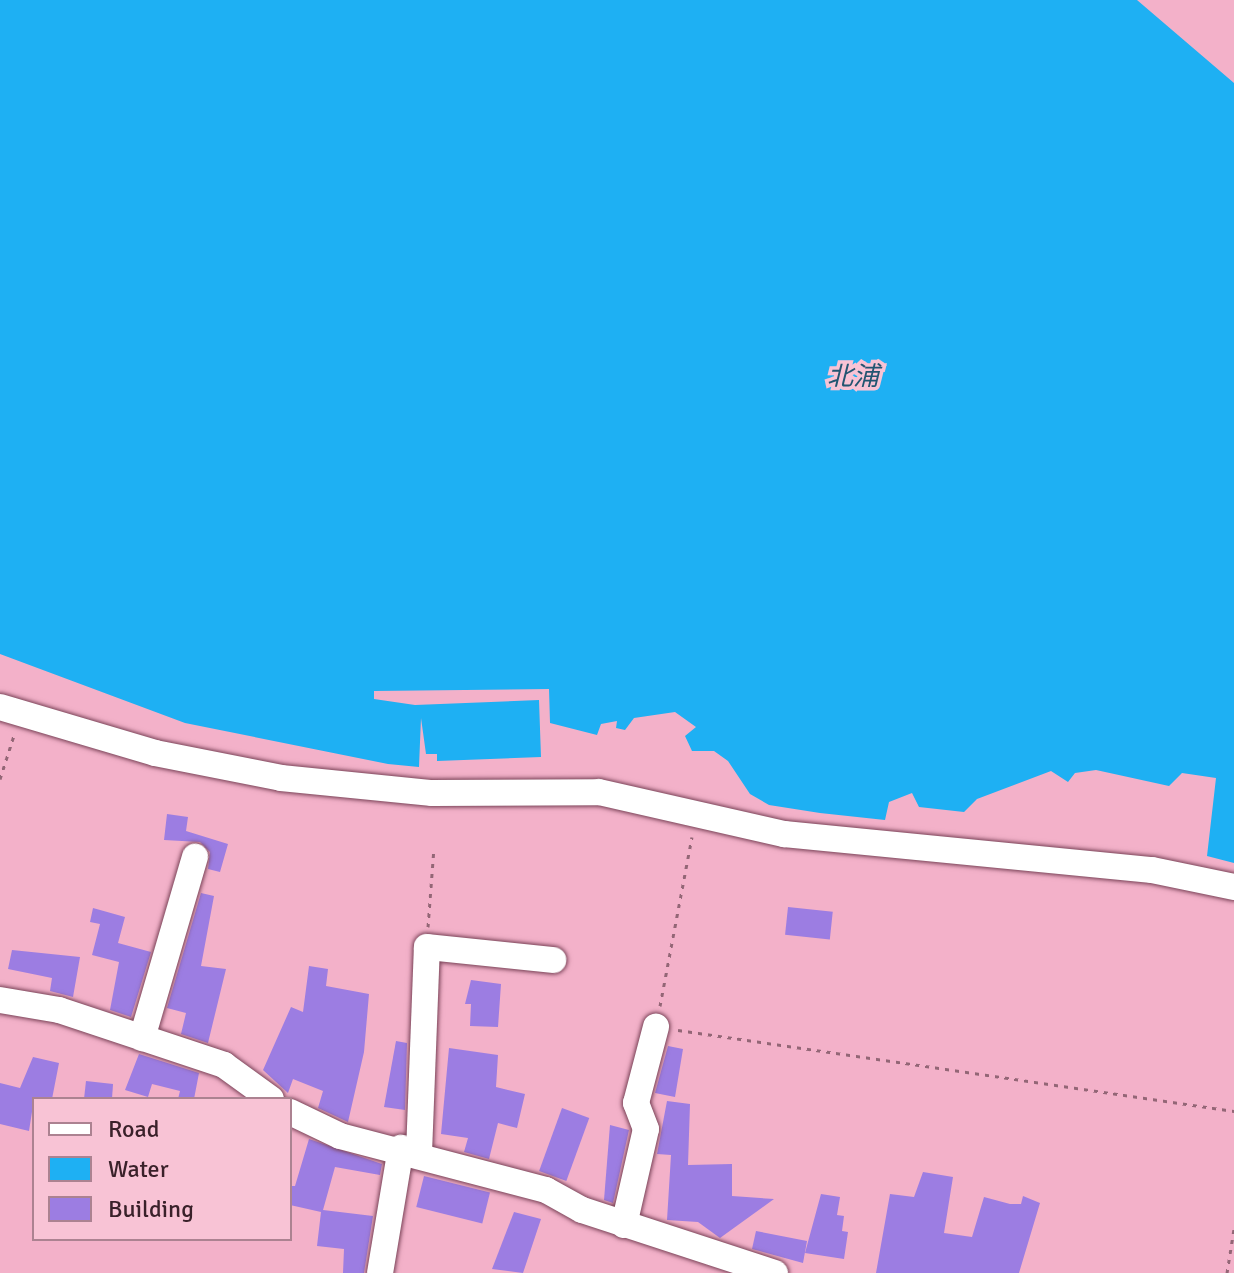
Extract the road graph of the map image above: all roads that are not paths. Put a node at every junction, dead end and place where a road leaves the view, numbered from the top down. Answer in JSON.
{"nodes":[{"id":1,"x":10,"y":711,"type":"edge"},
{"id":2,"x":195,"y":857,"type":"dead end"},
{"id":3,"x":1234,"y":887,"type":"edge"},
{"id":4,"x":553,"y":960,"type":"dead end"},
{"id":5,"x":0,"y":1000,"type":"edge"},
{"id":6,"x":656,"y":1027,"type":"road end"},
{"id":7,"x":142,"y":1038,"type":"junction"},
{"id":8,"x":268,"y":1097,"type":"edge"},
{"id":9,"x":292,"y":1113,"type":"edge"},
{"id":10,"x":410,"y":1150,"type":"junction"},
{"id":11,"x":624,"y":1225,"type":"junction"},
{"id":12,"x":380,"y":1273,"type":"edge"},
{"id":13,"x":775,"y":1273,"type":"edge"}],
"edges":[{"from":1,"to":3,"type":"street"},
{"from":2,"to":7,"type":"street"},
{"from":4,"to":10,"type":"street"},
{"from":5,"to":7,"type":"street"},
{"from":6,"to":11,"type":"street"},
{"from":7,"to":8,"type":"street"},
{"from":9,"to":10,"type":"street"},
{"from":10,"to":11,"type":"street"},
{"from":10,"to":12,"type":"street"},
{"from":11,"to":13,"type":"street"}]}
